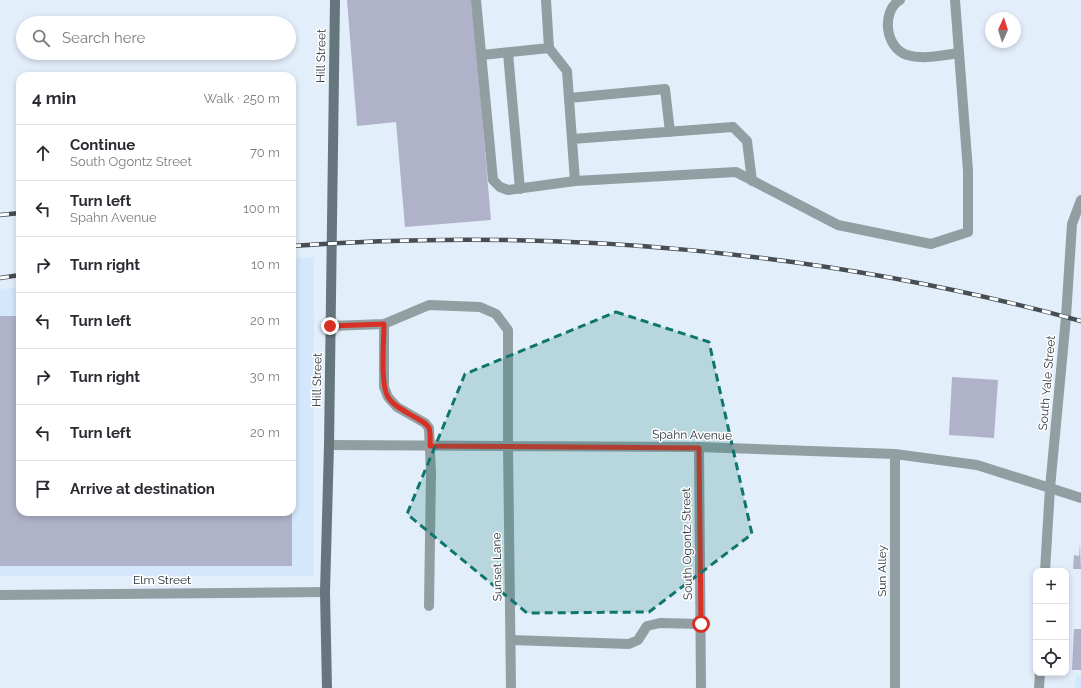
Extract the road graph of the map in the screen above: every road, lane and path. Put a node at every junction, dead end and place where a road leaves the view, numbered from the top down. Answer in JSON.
{"nodes":[{"id":1,"x":335,"y":0,"type":"edge"},
{"id":2,"x":476,"y":0,"type":"edge"},
{"id":3,"x":546,"y":0,"type":"edge"},
{"id":4,"x":900,"y":0,"type":"edge"},
{"id":5,"x":955,"y":0,"type":"edge"},
{"id":6,"x":549,"y":48,"type":"junction"},
{"id":7,"x":508,"y":53,"type":"junction"},
{"id":8,"x":959,"y":53,"type":"junction"},
{"id":9,"x":482,"y":55,"type":"junction"},
{"id":10,"x":569,"y":98,"type":"junction"},
{"id":11,"x":670,"y":132,"type":"junction"},
{"id":12,"x":572,"y":139,"type":"junction"},
{"id":13,"x":752,"y":180,"type":"junction"},
{"id":14,"x":575,"y":181,"type":"junction"},
{"id":15,"x":520,"y":189,"type":"junction"},
{"id":16,"x":1081,"y":200,"type":"edge"},
{"id":17,"x":384,"y":324,"type":"junction"},
{"id":18,"x":330,"y":326,"type":"junction"},
{"id":19,"x":329,"y":445,"type":"junction"},
{"id":20,"x":430,"y":446,"type":"junction"},
{"id":21,"x":508,"y":446,"type":"junction"},
{"id":22,"x":699,"y":448,"type":"junction"},
{"id":23,"x":895,"y":454,"type":"junction"},
{"id":24,"x":1050,"y":488,"type":"junction"},
{"id":25,"x":1081,"y":498,"type":"edge"},
{"id":26,"x":1045,"y":568,"type":"edge"},
{"id":27,"x":325,"y":592,"type":"junction"},
{"id":28,"x":0,"y":594,"type":"edge"},
{"id":29,"x":429,"y":606,"type":"dead end"},
{"id":30,"x":701,"y":624,"type":"junction"},
{"id":31,"x":511,"y":640,"type":"junction"},
{"id":32,"x":1040,"y":676,"type":"edge"},
{"id":33,"x":328,"y":688,"type":"edge"},
{"id":34,"x":511,"y":688,"type":"edge"},
{"id":35,"x":701,"y":688,"type":"edge"},
{"id":36,"x":895,"y":688,"type":"edge"},
{"id":37,"x":1039,"y":688,"type":"edge"}],
"edges":[{"from":1,"to":18,"type":"main road","name":"Hill Street"},
{"from":2,"to":9,"type":"street"},
{"from":3,"to":6,"type":"street"},
{"from":4,"to":8,"type":"street"},
{"from":5,"to":8,"type":"street"},
{"from":6,"to":7,"type":"street"},
{"from":6,"to":10,"type":"street"},
{"from":7,"to":9,"type":"street"},
{"from":7,"to":15,"type":"street"},
{"from":8,"to":13,"type":"street"},
{"from":9,"to":15,"type":"street"},
{"from":10,"to":11,"type":"street"},
{"from":10,"to":12,"type":"street"},
{"from":11,"to":12,"type":"street"},
{"from":11,"to":13,"type":"street"},
{"from":12,"to":14,"type":"street"},
{"from":13,"to":14,"type":"street"},
{"from":14,"to":15,"type":"street"},
{"from":16,"to":24,"type":"street","name":"South Yale Street"},
{"from":17,"to":18,"type":"street"},
{"from":17,"to":20,"type":"street"},
{"from":17,"to":21,"type":"street","name":"Sunset Lane"},
{"from":18,"to":19,"type":"main road","name":"Hill Street"},
{"from":19,"to":20,"type":"street","name":"Spahn Avenue"},
{"from":19,"to":27,"type":"main road","name":"Hill Street"},
{"from":20,"to":21,"type":"street","name":"Spahn Avenue"},
{"from":20,"to":29,"type":"street"},
{"from":21,"to":22,"type":"street","name":"Spahn Avenue"},
{"from":21,"to":31,"type":"street","name":"Sunset Lane"},
{"from":22,"to":23,"type":"street","name":"Spahn Avenue"},
{"from":22,"to":30,"type":"street","name":"South Ogontz Street"},
{"from":23,"to":24,"type":"street","name":"Spahn Avenue"},
{"from":23,"to":36,"type":"street","name":"Sun Alley"},
{"from":24,"to":25,"type":"street","name":"Spahn Avenue"},
{"from":24,"to":26,"type":"street","name":"South Yale Street"},
{"from":27,"to":28,"type":"street","name":"Elm Street"},
{"from":27,"to":33,"type":"main road","name":"Hill Street"},
{"from":30,"to":31,"type":"street"},
{"from":30,"to":35,"type":"street","name":"South Ogontz Street"},
{"from":31,"to":34,"type":"street","name":"Sunset Lane"},
{"from":32,"to":37,"type":"street"}]}
